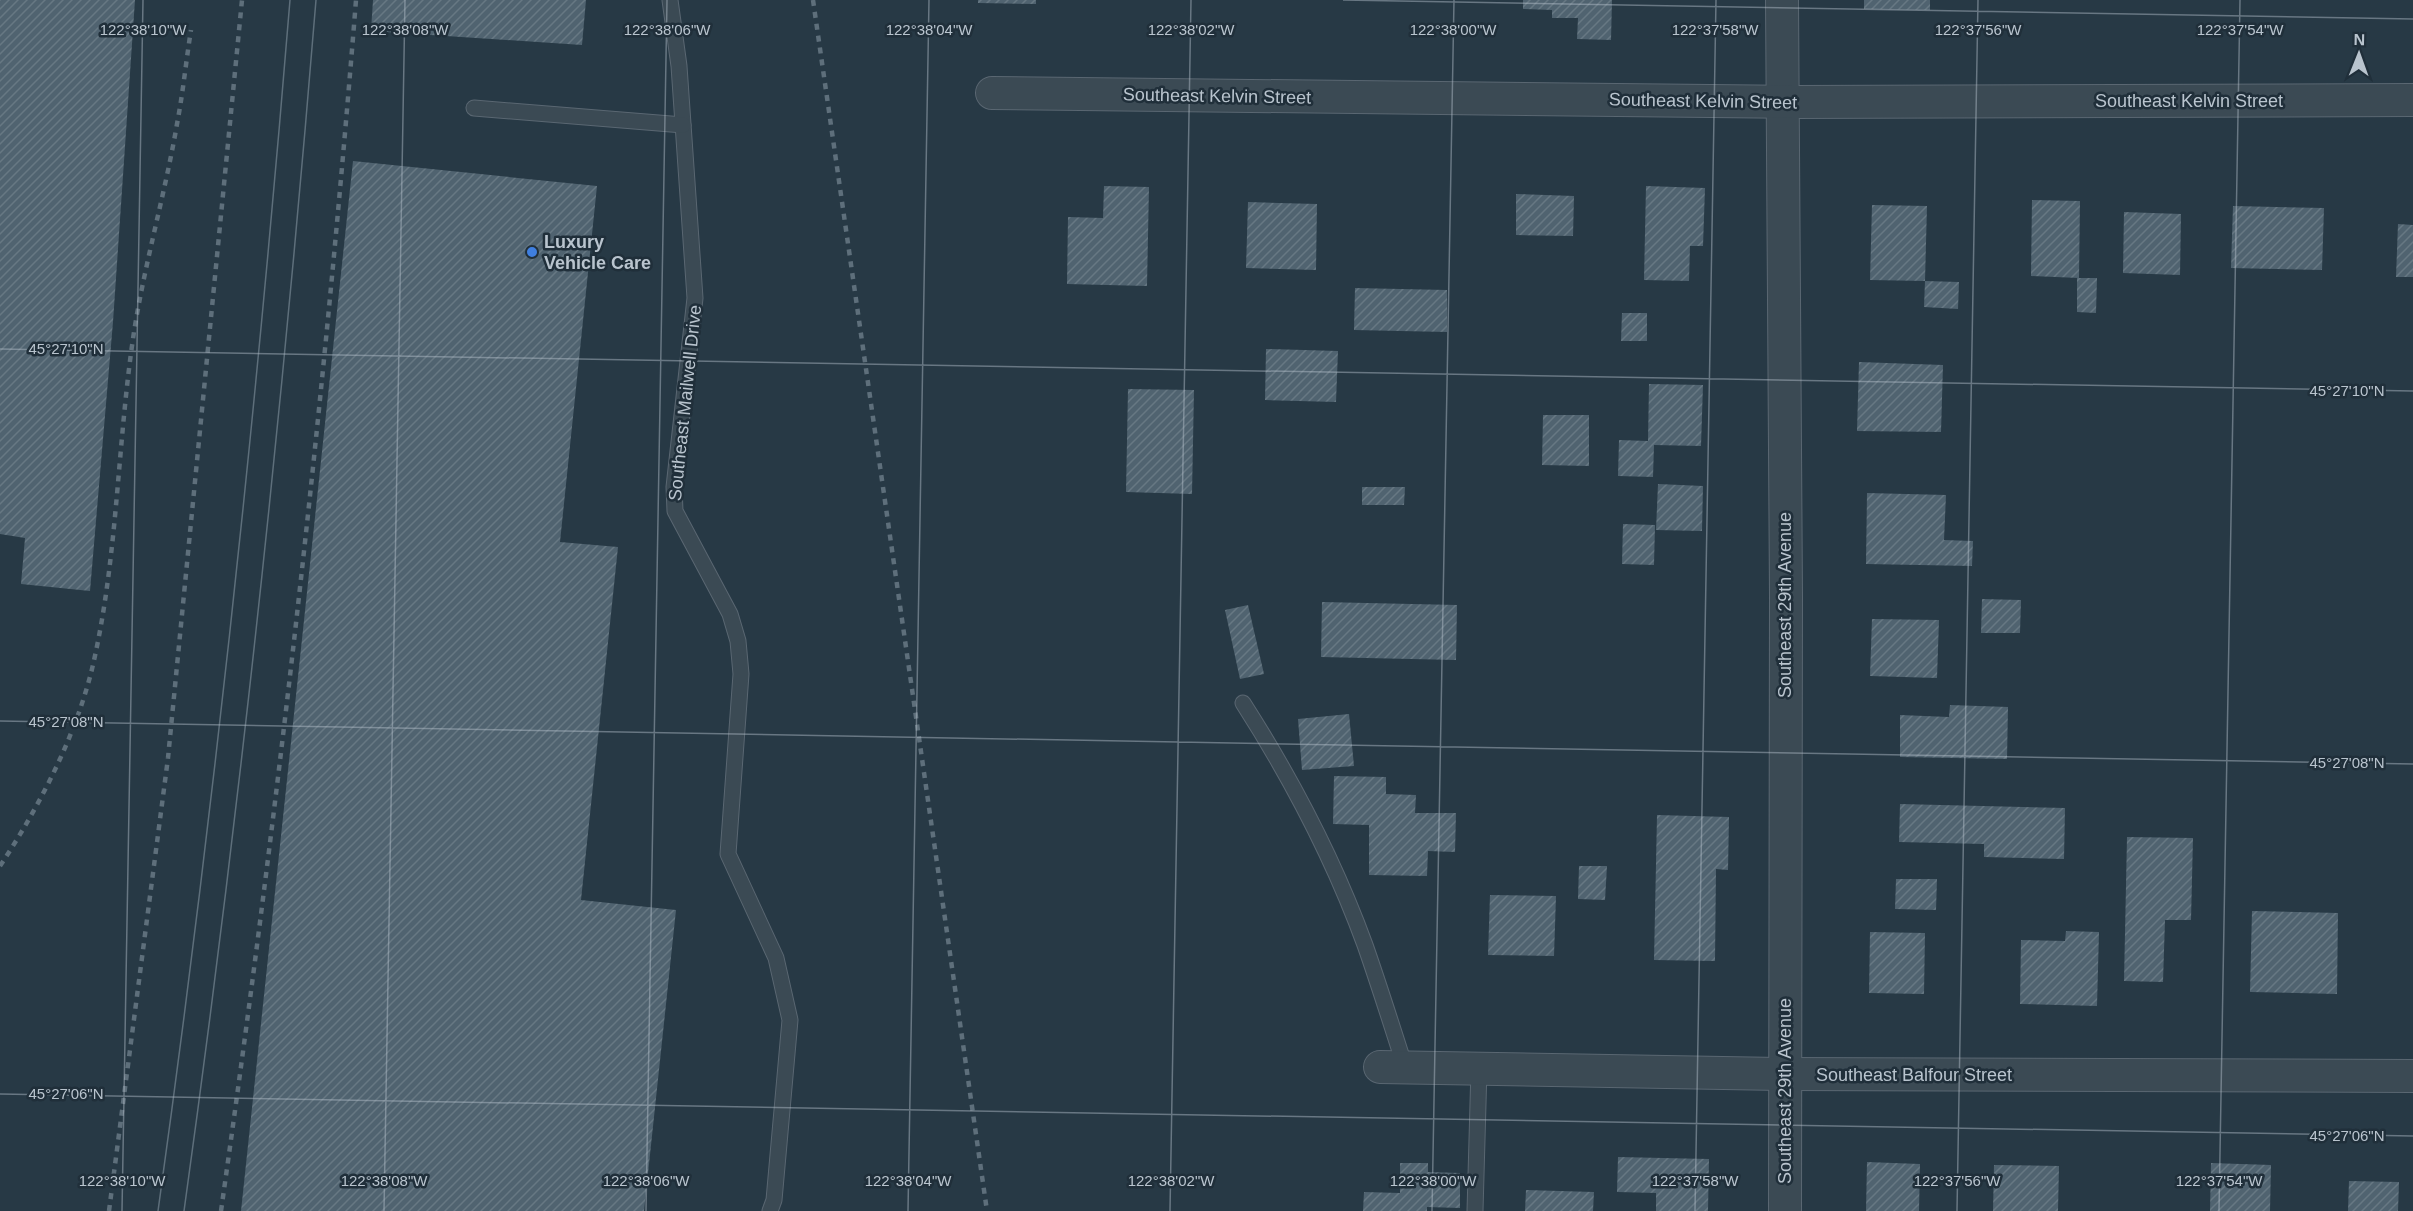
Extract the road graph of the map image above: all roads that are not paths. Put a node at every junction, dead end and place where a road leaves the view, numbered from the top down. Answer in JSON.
{"nodes":[{"id":1,"x":670,"y":0,"type":"edge"},
{"id":2,"x":1782,"y":0,"type":"edge"},
{"id":3,"x":992,"y":93,"type":"dead end"},
{"id":4,"x":2413,"y":100,"type":"edge"},
{"id":5,"x":1781,"y":102,"type":"junction"},
{"id":6,"x":474,"y":108,"type":"dead end"},
{"id":7,"x":683,"y":125,"type":"junction"},
{"id":8,"x":1243,"y":703,"type":"dead end"},
{"id":9,"x":1393,"y":1067,"type":"joint"},
{"id":10,"x":1479,"y":1068,"type":"junction"},
{"id":11,"x":1786,"y":1074,"type":"junction"},
{"id":12,"x":2413,"y":1076,"type":"edge"},
{"id":13,"x":770,"y":1211,"type":"edge"},
{"id":14,"x":1474,"y":1211,"type":"edge"},
{"id":15,"x":1785,"y":1211,"type":"edge"}],
"edges":[{"from":1,"to":7,"type":"lane","name":"Southeast Mailwell Drive"},
{"from":2,"to":5,"type":"street","name":"Southeast 29th Avenue"},
{"from":3,"to":5,"type":"street","name":"Southeast Kelvin Street"},
{"from":4,"to":5,"type":"street","name":"Southeast Kelvin Street"},
{"from":5,"to":11,"type":"street","name":"Southeast 29th Avenue"},
{"from":6,"to":7,"type":"lane"},
{"from":7,"to":13,"type":"lane","name":"Southeast Mailwell Drive"},
{"from":8,"to":9,"type":"lane"},
{"from":9,"to":10,"type":"street","name":"Southeast Balfour Street"},
{"from":10,"to":11,"type":"street","name":"Southeast Balfour Street"},
{"from":10,"to":14,"type":"lane"},
{"from":11,"to":12,"type":"street","name":"Southeast Balfour Street"},
{"from":11,"to":15,"type":"street","name":"Southeast 29th Avenue"}]}
